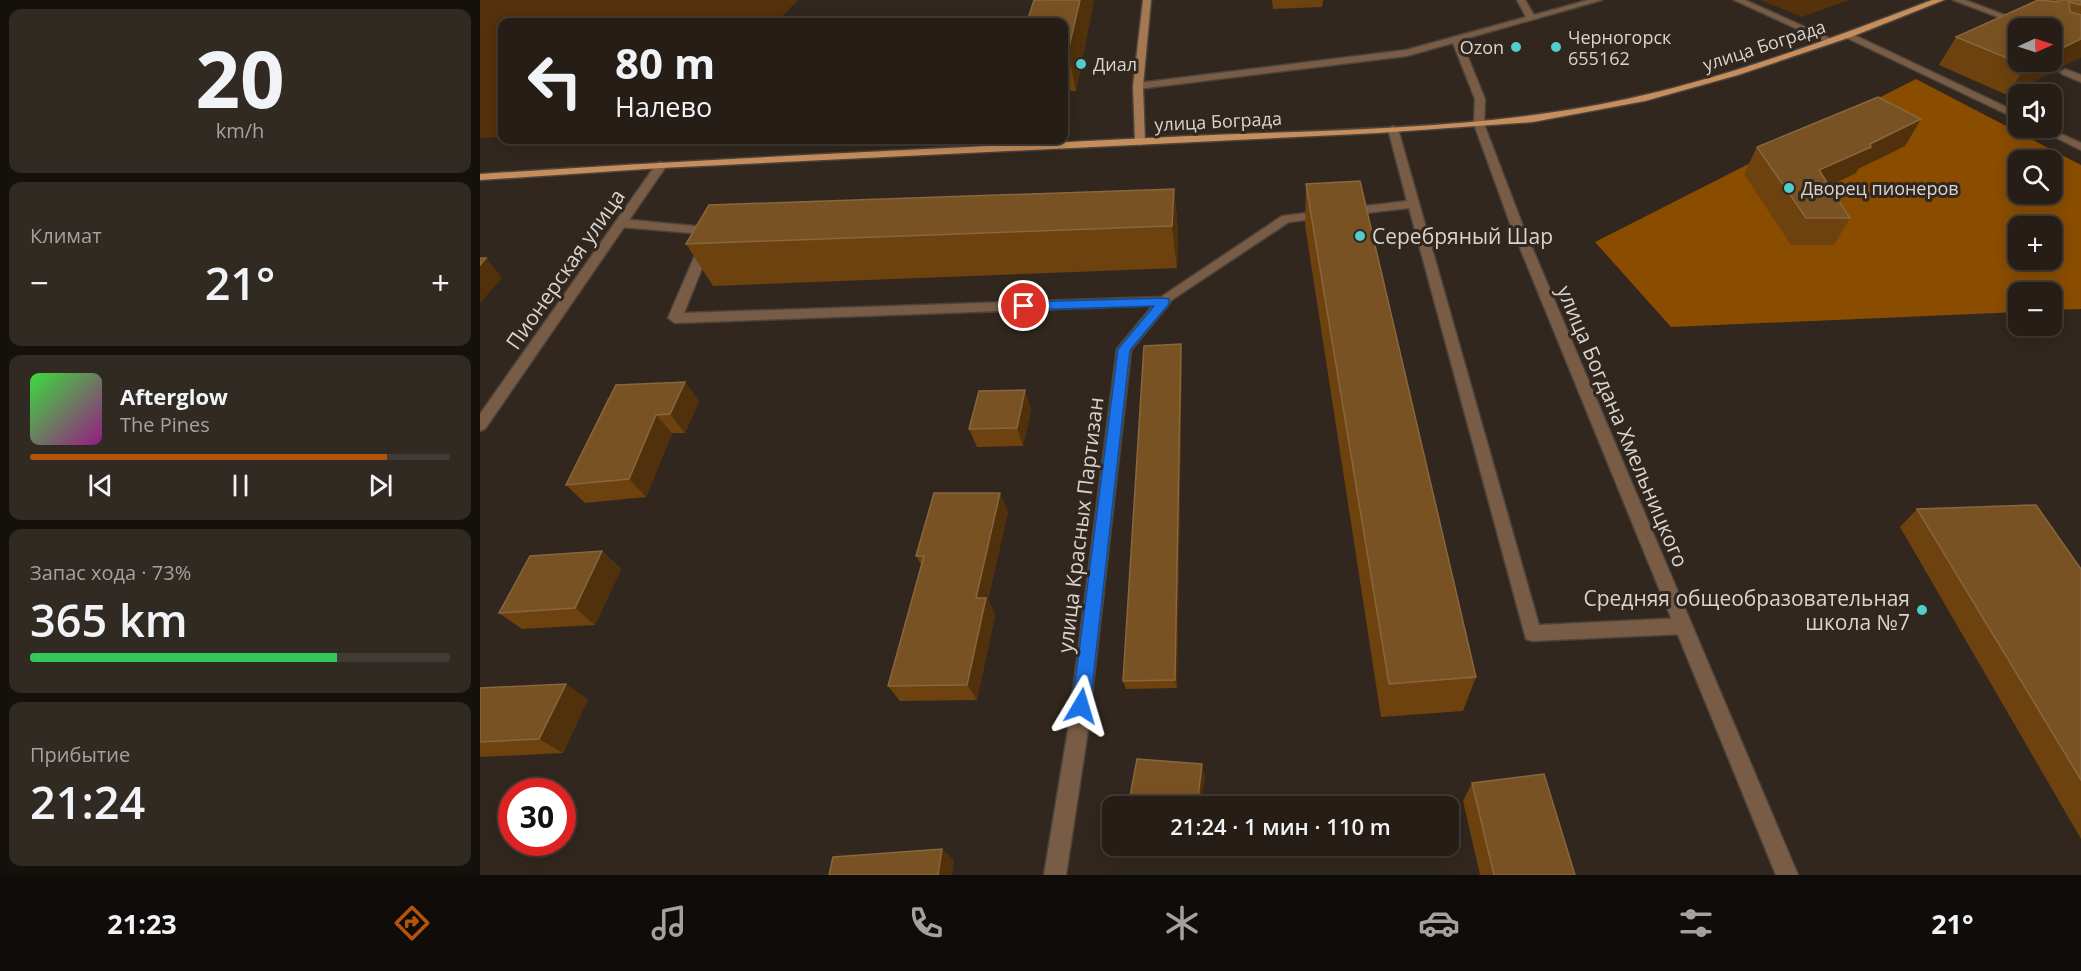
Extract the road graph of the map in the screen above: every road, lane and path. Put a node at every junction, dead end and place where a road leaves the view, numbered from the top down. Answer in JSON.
{"nodes":[{"id":1,"x":1147,"y":0,"type":"edge"},
{"id":2,"x":1521,"y":0,"type":"edge"},
{"id":3,"x":1598,"y":0,"type":"edge"},
{"id":4,"x":1738,"y":0,"type":"edge"},
{"id":5,"x":1940,"y":0,"type":"edge"},
{"id":6,"x":1957,"y":0,"type":"edge"},
{"id":7,"x":1531,"y":18,"type":"junction"},
{"id":8,"x":2008,"y":19,"type":"edge"},
{"id":9,"x":1848,"y":36,"type":"junction"},
{"id":10,"x":1456,"y":39,"type":"junction"},
{"id":11,"x":1831,"y":41,"type":"junction"},
{"id":12,"x":2065,"y":72,"type":"edge"},
{"id":13,"x":2081,"y":79,"type":"edge"},
{"id":14,"x":1138,"y":86,"type":"junction"},
{"id":15,"x":2008,"y":112,"type":"edge"},
{"id":16,"x":1479,"y":124,"type":"junction"},
{"id":17,"x":1393,"y":129,"type":"junction"},
{"id":18,"x":2062,"y":138,"type":"edge"},
{"id":19,"x":1140,"y":142,"type":"junction"},
{"id":20,"x":2081,"y":147,"type":"edge"},
{"id":21,"x":661,"y":165,"type":"junction"},
{"id":22,"x":480,"y":177,"type":"edge"},
{"id":23,"x":1413,"y":204,"type":"junction"},
{"id":24,"x":621,"y":223,"type":"junction"},
{"id":25,"x":1164,"y":302,"type":"junction"},
{"id":26,"x":480,"y":425,"type":"edge"},
{"id":27,"x":1683,"y":626,"type":"junction"},
{"id":28,"x":1055,"y":875,"type":"edge"},
{"id":29,"x":1787,"y":875,"type":"edge"}],
"edges":[{"from":1,"to":14,"type":"main road"},
{"from":2,"to":7,"type":"street"},
{"from":3,"to":7,"type":"street"},
{"from":4,"to":11,"type":"street"},
{"from":5,"to":9,"type":"main road","name":"улица Бограда"},
{"from":6,"to":8,"type":"street"},
{"from":7,"to":10,"type":"street"},
{"from":9,"to":11,"type":"main road","name":"улица Бограда"},
{"from":9,"to":15,"type":"street"},
{"from":10,"to":14,"type":"street"},
{"from":10,"to":16,"type":"street","name":"улица Богдана Хмельницкого"},
{"from":11,"to":16,"type":"main road","name":"улица Бограда"},
{"from":12,"to":13,"type":"street"},
{"from":14,"to":19,"type":"main road"},
{"from":16,"to":17,"type":"main road","name":"улица Бограда"},
{"from":16,"to":27,"type":"street","name":"улица Богдана Хмельницкого"},
{"from":17,"to":19,"type":"main road","name":"улица Бограда"},
{"from":17,"to":23,"type":"street"},
{"from":18,"to":20,"type":"street"},
{"from":19,"to":21,"type":"main road","name":"улица Бограда"},
{"from":21,"to":22,"type":"main road","name":"улица Бограда"},
{"from":21,"to":24,"type":"street","name":"Пионерская улица"},
{"from":23,"to":25,"type":"street","name":"улица Красных Партизан"},
{"from":23,"to":27,"type":"street"},
{"from":24,"to":25,"type":"street"},
{"from":24,"to":26,"type":"street","name":"Пионерская улица"},
{"from":25,"to":28,"type":"street","name":"улица Красных Партизан"},
{"from":27,"to":29,"type":"street","name":"улица Богдана Хмельницкого"}]}
